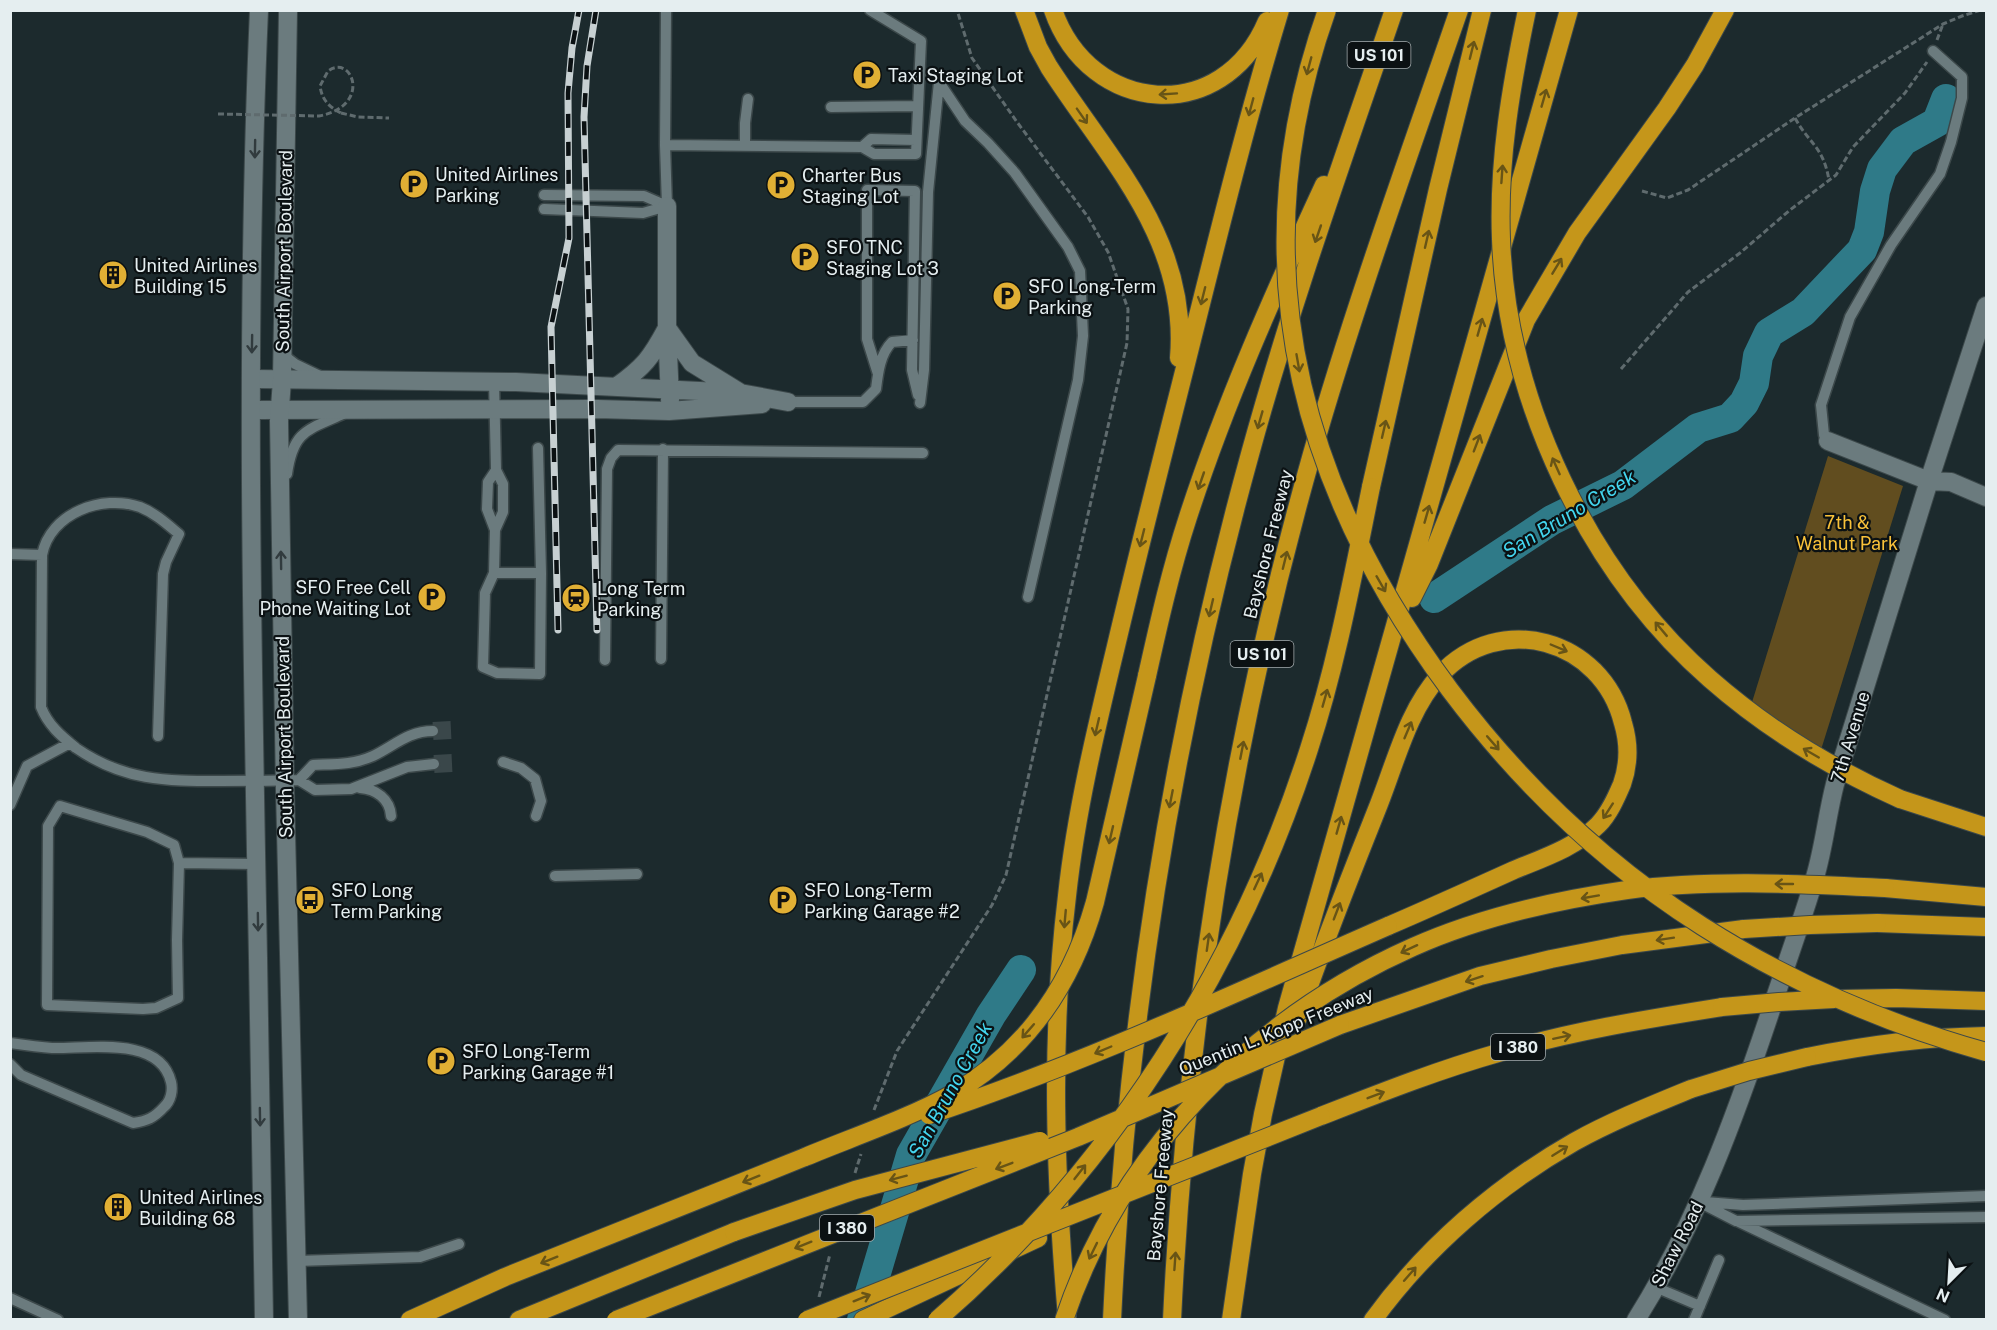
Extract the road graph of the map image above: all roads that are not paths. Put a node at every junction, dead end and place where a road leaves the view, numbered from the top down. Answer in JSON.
{"nodes":[{"id":1,"x":259,"y":10,"type":"edge"},
{"id":2,"x":288,"y":10,"type":"edge"},
{"id":3,"x":666,"y":10,"type":"edge"},
{"id":4,"x":870,"y":10,"type":"edge"},
{"id":5,"x":1024,"y":10,"type":"edge"},
{"id":6,"x":1053,"y":10,"type":"edge"},
{"id":7,"x":1271,"y":10,"type":"edge"},
{"id":8,"x":1280,"y":10,"type":"edge"},
{"id":9,"x":1327,"y":10,"type":"edge"},
{"id":10,"x":1394,"y":10,"type":"edge"},
{"id":11,"x":1459,"y":10,"type":"edge"},
{"id":12,"x":1482,"y":10,"type":"edge"},
{"id":13,"x":1527,"y":10,"type":"edge"},
{"id":14,"x":1569,"y":10,"type":"edge"},
{"id":15,"x":1725,"y":10,"type":"edge"},
{"id":16,"x":1933,"y":51,"type":"road end"},
{"id":17,"x":748,"y":99,"type":"dead end"},
{"id":18,"x":1364,"y":99,"type":"junction"},
{"id":19,"x":918,"y":106,"type":"junction"},
{"id":20,"x":831,"y":107,"type":"dead end"},
{"id":21,"x":916,"y":140,"type":"junction"},
{"id":22,"x":665,"y":145,"type":"junction"},
{"id":23,"x":745,"y":146,"type":"junction"},
{"id":24,"x":862,"y":147,"type":"junction"},
{"id":25,"x":544,"y":195,"type":"dead end"},
{"id":26,"x":667,"y":206,"type":"junction"},
{"id":27,"x":544,"y":209,"type":"dead end"},
{"id":28,"x":1986,"y":306,"type":"edge"},
{"id":29,"x":667,"y":328,"type":"junction"},
{"id":30,"x":913,"y":340,"type":"junction"},
{"id":31,"x":282,"y":354,"type":"junction"},
{"id":32,"x":878,"y":374,"type":"junction"},
{"id":33,"x":251,"y":379,"type":"junction"},
{"id":34,"x":282,"y":380,"type":"junction"},
{"id":35,"x":341,"y":381,"type":"junction"},
{"id":36,"x":494,"y":381,"type":"junction"},
{"id":37,"x":616,"y":387,"type":"junction"},
{"id":38,"x":670,"y":390,"type":"junction"},
{"id":39,"x":740,"y":393,"type":"junction"},
{"id":40,"x":788,"y":402,"type":"junction"},
{"id":41,"x":495,"y":409,"type":"junction"},
{"id":42,"x":251,"y":410,"type":"junction"},
{"id":43,"x":280,"y":411,"type":"junction"},
{"id":44,"x":350,"y":411,"type":"junction"},
{"id":45,"x":669,"y":411,"type":"junction"},
{"id":46,"x":1828,"y":441,"type":"joint"},
{"id":47,"x":538,"y":448,"type":"dead end"},
{"id":48,"x":663,"y":449,"type":"junction"},
{"id":49,"x":923,"y":453,"type":"dead end"},
{"id":50,"x":496,"y":470,"type":"junction"},
{"id":51,"x":1929,"y":480,"type":"junction"},
{"id":52,"x":1156,"y":481,"type":"junction"},
{"id":53,"x":1986,"y":497,"type":"edge"},
{"id":54,"x":280,"y":522,"type":"junction"},
{"id":55,"x":495,"y":530,"type":"junction"},
{"id":56,"x":10,"y":554,"type":"edge"},
{"id":57,"x":42,"y":555,"type":"junction"},
{"id":58,"x":494,"y":573,"type":"junction"},
{"id":59,"x":540,"y":573,"type":"junction"},
{"id":60,"x":1028,"y":597,"type":"dead end"},
{"id":61,"x":1394,"y":631,"type":"junction"},
{"id":62,"x":661,"y":659,"type":"dead end"},
{"id":63,"x":605,"y":660,"type":"dead end"},
{"id":64,"x":433,"y":731,"type":"tunnel mouth"},
{"id":65,"x":158,"y":736,"type":"dead end"},
{"id":66,"x":70,"y":743,"type":"junction"},
{"id":67,"x":503,"y":762,"type":"dead end"},
{"id":68,"x":434,"y":764,"type":"tunnel mouth"},
{"id":69,"x":292,"y":780,"type":"junction"},
{"id":70,"x":254,"y":781,"type":"junction"},
{"id":71,"x":357,"y":788,"type":"junction"},
{"id":72,"x":10,"y":805,"type":"edge"},
{"id":73,"x":392,"y":816,"type":"dead end"},
{"id":74,"x":536,"y":816,"type":"dead end"},
{"id":75,"x":1986,"y":827,"type":"edge"},
{"id":76,"x":179,"y":863,"type":"junction"},
{"id":77,"x":256,"y":864,"type":"junction"},
{"id":78,"x":636,"y":874,"type":"dead end"},
{"id":79,"x":555,"y":876,"type":"dead end"},
{"id":80,"x":1986,"y":897,"type":"edge"},
{"id":81,"x":1986,"y":927,"type":"edge"},
{"id":82,"x":1986,"y":1002,"type":"edge"},
{"id":83,"x":1986,"y":1036,"type":"edge"},
{"id":84,"x":10,"y":1043,"type":"edge"},
{"id":85,"x":1986,"y":1052,"type":"edge"},
{"id":86,"x":10,"y":1065,"type":"edge"},
{"id":87,"x":1078,"y":1137,"type":"junction"},
{"id":88,"x":805,"y":1157,"type":"junction"},
{"id":89,"x":1206,"y":1162,"type":"junction"},
{"id":90,"x":1715,"y":1166,"type":"joint"},
{"id":91,"x":1986,"y":1196,"type":"edge"},
{"id":92,"x":1699,"y":1202,"type":"junction"},
{"id":93,"x":1986,"y":1217,"type":"edge"},
{"id":94,"x":1736,"y":1221,"type":"junction"},
{"id":95,"x":1244,"y":1229,"type":"junction"},
{"id":96,"x":459,"y":1244,"type":"dead end"},
{"id":97,"x":1719,"y":1260,"type":"dead end"},
{"id":98,"x":297,"y":1261,"type":"junction"},
{"id":99,"x":1655,"y":1287,"type":"junction"},
{"id":100,"x":10,"y":1298,"type":"edge"},
{"id":101,"x":1700,"y":1306,"type":"junction"},
{"id":102,"x":58,"y":1320,"type":"edge"},
{"id":103,"x":264,"y":1320,"type":"edge"},
{"id":104,"x":298,"y":1320,"type":"edge"},
{"id":105,"x":410,"y":1320,"type":"edge"},
{"id":106,"x":519,"y":1320,"type":"edge"},
{"id":107,"x":616,"y":1320,"type":"edge"},
{"id":108,"x":807,"y":1320,"type":"edge"},
{"id":109,"x":864,"y":1320,"type":"edge"},
{"id":110,"x":938,"y":1320,"type":"edge"},
{"id":111,"x":1066,"y":1320,"type":"edge"},
{"id":112,"x":1112,"y":1320,"type":"edge"},
{"id":113,"x":1172,"y":1320,"type":"edge"},
{"id":114,"x":1231,"y":1320,"type":"edge"},
{"id":115,"x":1373,"y":1320,"type":"edge"},
{"id":116,"x":1636,"y":1320,"type":"edge"},
{"id":117,"x":1694,"y":1320,"type":"edge"},
{"id":118,"x":1945,"y":1320,"type":"edge"}],
"edges":[{"from":1,"to":33,"type":"street","name":"South Airport Boulevard","one_way":true},
{"from":2,"to":31,"type":"street","name":"South Airport Boulevard"},
{"from":3,"to":22,"type":"lane"},
{"from":4,"to":19,"type":"lane"},
{"from":5,"to":52,"type":"highway","one_way":true},
{"from":7,"to":6,"type":"highway","one_way":true},
{"from":8,"to":52,"type":"highway","one_way":true},
{"from":9,"to":85,"type":"highway","one_way":true,"bridge":true},
{"from":10,"to":18,"type":"highway","number":"US 101"},
{"from":113,"to":11,"type":"highway","name":"Bayshore Freeway","number":"US 101","one_way":true},
{"from":110,"to":12,"type":"highway","one_way":true,"bridge":true},
{"from":75,"to":13,"type":"highway","one_way":true,"bridge":true},
{"from":61,"to":14,"type":"highway","one_way":true},
{"from":61,"to":15,"type":"highway","one_way":true},
{"from":16,"to":46,"type":"lane"},
{"from":17,"to":23,"type":"lane"},
{"from":18,"to":88,"type":"highway","one_way":true,"bridge":true},
{"from":18,"to":112,"type":"highway","number":"US 101","one_way":true},
{"from":19,"to":20,"type":"lane"},
{"from":19,"to":21,"type":"lane"},
{"from":21,"to":24,"type":"lane"},
{"from":21,"to":24,"type":"lane"},
{"from":22,"to":23,"type":"lane"},
{"from":22,"to":26,"type":"lane"},
{"from":23,"to":24,"type":"lane"},
{"from":25,"to":26,"type":"lane"},
{"from":26,"to":27,"type":"lane"},
{"from":26,"to":29,"type":"street"},
{"from":28,"to":51,"type":"street","name":"7th Avenue"},
{"from":29,"to":37,"type":"street"},
{"from":29,"to":38,"type":"street"},
{"from":29,"to":39,"type":"street"},
{"from":30,"to":32,"type":"lane"},
{"from":30,"to":32,"type":"lane"},
{"from":30,"to":60,"type":"lane"},
{"from":31,"to":34,"type":"street","name":"South Airport Boulevard"},
{"from":31,"to":35,"type":"lane"},
{"from":32,"to":40,"type":"lane"},
{"from":33,"to":34,"type":"street"},
{"from":33,"to":42,"type":"street","name":"South Airport Boulevard"},
{"from":34,"to":35,"type":"street"},
{"from":34,"to":43,"type":"street","name":"South Airport Boulevard"},
{"from":35,"to":36,"type":"street"},
{"from":36,"to":37,"type":"street"},
{"from":36,"to":41,"type":"lane"},
{"from":37,"to":38,"type":"street"},
{"from":38,"to":39,"type":"street"},
{"from":38,"to":45,"type":"street"},
{"from":39,"to":40,"type":"street"},
{"from":40,"to":45,"type":"street"},
{"from":41,"to":44,"type":"street"},
{"from":41,"to":45,"type":"street"},
{"from":41,"to":50,"type":"lane"},
{"from":42,"to":43,"type":"street"},
{"from":42,"to":70,"type":"street","name":"South Airport Boulevard"},
{"from":43,"to":44,"type":"street"},
{"from":43,"to":54,"type":"street","name":"South Airport Boulevard"},
{"from":44,"to":54,"type":"lane"},
{"from":46,"to":51,"type":"street"},
{"from":47,"to":59,"type":"lane"},
{"from":48,"to":49,"type":"lane"},
{"from":48,"to":62,"type":"lane"},
{"from":48,"to":63,"type":"lane"},
{"from":50,"to":55,"type":"lane"},
{"from":50,"to":55,"type":"lane"},
{"from":51,"to":53,"type":"street"},
{"from":51,"to":90,"type":"street","name":"7th Avenue"},
{"from":52,"to":111,"type":"highway","one_way":true},
{"from":69,"to":54,"type":"street","name":"South Airport Boulevard","one_way":true},
{"from":55,"to":58,"type":"lane"},
{"from":56,"to":57,"type":"lane"},
{"from":57,"to":65,"type":"lane"},
{"from":57,"to":66,"type":"lane"},
{"from":58,"to":59,"type":"lane"},
{"from":58,"to":59,"type":"lane"},
{"from":95,"to":61,"type":"highway","one_way":true},
{"from":64,"to":69,"type":"lane"},
{"from":66,"to":70,"type":"lane"},
{"from":66,"to":72,"type":"lane"},
{"from":67,"to":74,"type":"lane"},
{"from":68,"to":71,"type":"lane"},
{"from":69,"to":70,"type":"lane"},
{"from":69,"to":71,"type":"lane"},
{"from":69,"to":98,"type":"street","name":"South Airport Boulevard"},
{"from":70,"to":77,"type":"street","name":"South Airport Boulevard"},
{"from":71,"to":73,"type":"lane"},
{"from":76,"to":76,"type":"lane"},
{"from":76,"to":77,"type":"lane"},
{"from":77,"to":103,"type":"street","name":"South Airport Boulevard","one_way":true},
{"from":78,"to":79,"type":"lane"},
{"from":80,"to":111,"type":"highway","one_way":true,"bridge":true},
{"from":81,"to":87,"type":"highway","name":"Quentin L. Kopp Freeway","number":"I 380","one_way":true,"bridge":true},
{"from":89,"to":82,"type":"highway","number":"I 380","one_way":true,"bridge":true},
{"from":115,"to":83,"type":"highway","one_way":true,"bridge":true},
{"from":84,"to":86,"type":"lane"},
{"from":87,"to":106,"type":"highway","one_way":true,"bridge":true},
{"from":87,"to":107,"type":"highway","name":"Quentin L. Kopp Freeway","number":"I 380","one_way":true,"bridge":true},
{"from":95,"to":88,"type":"highway","one_way":true,"bridge":true},
{"from":88,"to":105,"type":"highway","one_way":true},
{"from":108,"to":89,"type":"highway","number":"I 380","one_way":true,"bridge":true},
{"from":89,"to":109,"type":"highway","bridge":true},
{"from":90,"to":92,"type":"street","name":"Shaw Road"},
{"from":91,"to":92,"type":"lane"},
{"from":92,"to":94,"type":"lane"},
{"from":92,"to":99,"type":"street","name":"Shaw Road"},
{"from":93,"to":94,"type":"lane"},
{"from":94,"to":118,"type":"lane"},
{"from":95,"to":114,"type":"highway"},
{"from":96,"to":98,"type":"lane"},
{"from":97,"to":101,"type":"lane"},
{"from":98,"to":104,"type":"street","name":"South Airport Boulevard"},
{"from":99,"to":101,"type":"lane"},
{"from":99,"to":116,"type":"street","name":"Shaw Road"},
{"from":100,"to":102,"type":"lane"},
{"from":101,"to":117,"type":"lane"}]}
